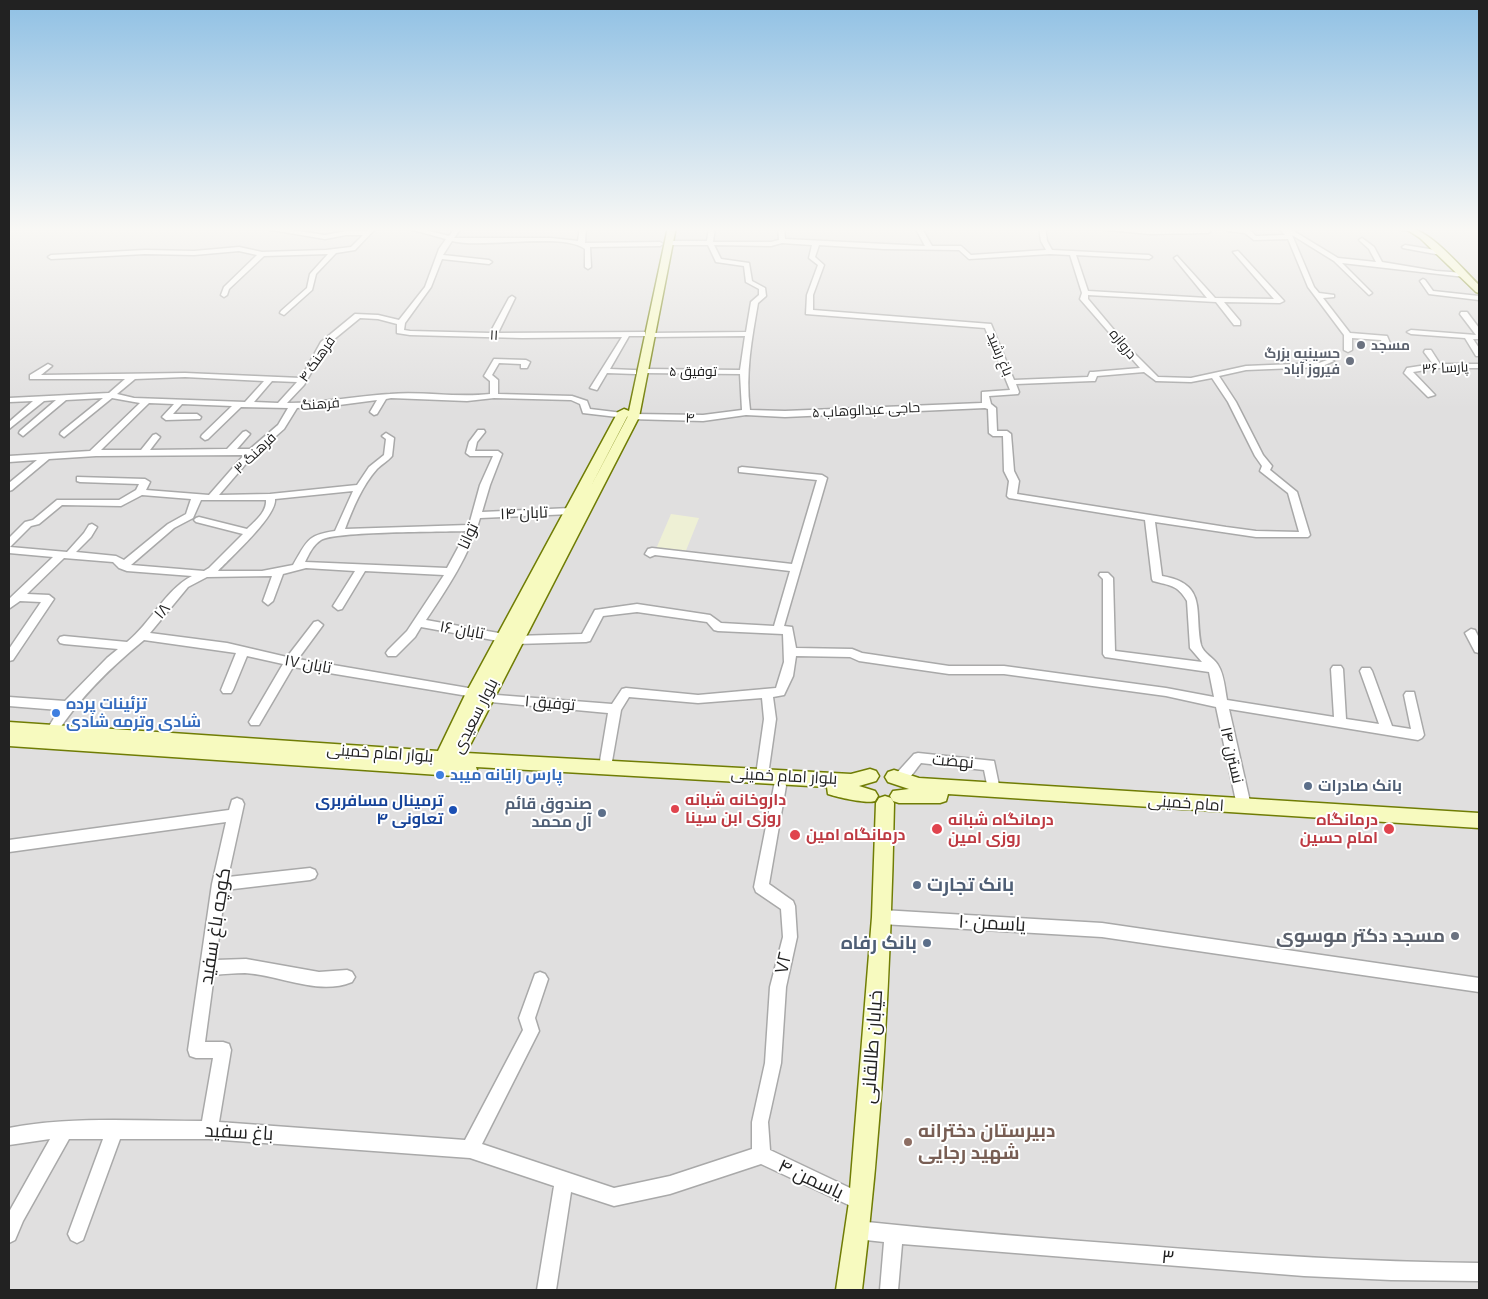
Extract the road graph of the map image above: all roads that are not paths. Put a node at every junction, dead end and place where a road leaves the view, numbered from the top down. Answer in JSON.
{"nodes":[{"id":1,"x":226,"y":288,"type":"edge"},
{"id":2,"x":310,"y":288,"type":"edge"},
{"id":3,"x":428,"y":288,"type":"edge"},
{"id":4,"x":656,"y":288,"type":"edge"},
{"id":5,"x":761,"y":288,"type":"edge"},
{"id":6,"x":813,"y":288,"type":"edge"},
{"id":7,"x":1084,"y":288,"type":"edge"},
{"id":8,"x":1204,"y":288,"type":"edge"},
{"id":9,"x":1269,"y":288,"type":"edge"},
{"id":10,"x":1310,"y":288,"type":"edge"},
{"id":11,"x":1364,"y":288,"type":"edge"},
{"id":12,"x":1428,"y":288,"type":"edge"},
{"id":13,"x":1085,"y":292,"type":"junction"},
{"id":14,"x":1369,"y":293,"type":"dead end"},
{"id":15,"x":224,"y":295,"type":"dead end"},
{"id":16,"x":1316,"y":295,"type":"junction"},
{"id":17,"x":1332,"y":296,"type":"dead end"},
{"id":18,"x":512,"y":298,"type":"dead end"},
{"id":19,"x":1479,"y":298,"type":"edge"},
{"id":20,"x":1215,"y":300,"type":"junction"},
{"id":21,"x":284,"y":313,"type":"dead end"},
{"id":22,"x":358,"y":316,"type":"joint"},
{"id":23,"x":1479,"y":316,"type":"edge"},
{"id":24,"x":401,"y":323,"type":"junction"},
{"id":25,"x":1237,"y":323,"type":"dead end"},
{"id":26,"x":1411,"y":332,"type":"dead end"},
{"id":27,"x":646,"y":334,"type":"junction"},
{"id":28,"x":750,"y":334,"type":"junction"},
{"id":29,"x":493,"y":335,"type":"junction"},
{"id":30,"x":1348,"y":335,"type":"junction"},
{"id":31,"x":1466,"y":335,"type":"junction"},
{"id":32,"x":1479,"y":335,"type":"edge"},
{"id":33,"x":626,"y":336,"type":"junction"},
{"id":34,"x":1386,"y":343,"type":"dead end"},
{"id":35,"x":1348,"y":350,"type":"dead end"},
{"id":36,"x":1428,"y":352,"type":"dead end"},
{"id":37,"x":1479,"y":354,"type":"edge"},
{"id":38,"x":1330,"y":361,"type":"dead end"},
{"id":39,"x":48,"y":366,"type":"dead end"},
{"id":40,"x":524,"y":366,"type":"dead end"},
{"id":41,"x":1438,"y":366,"type":"junction"},
{"id":42,"x":1479,"y":366,"type":"edge"},
{"id":43,"x":1146,"y":370,"type":"junction"},
{"id":44,"x":605,"y":371,"type":"junction"},
{"id":45,"x":638,"y":372,"type":"junction"},
{"id":46,"x":743,"y":372,"type":"junction"},
{"id":47,"x":1214,"y":374,"type":"junction"},
{"id":48,"x":133,"y":377,"type":"junction"},
{"id":49,"x":270,"y":380,"type":"junction"},
{"id":50,"x":302,"y":380,"type":"junction"},
{"id":51,"x":1012,"y":382,"type":"junction"},
{"id":52,"x":594,"y":388,"type":"dead end"},
{"id":53,"x":109,"y":395,"type":"junction"},
{"id":54,"x":494,"y":396,"type":"junction"},
{"id":55,"x":1431,"y":396,"type":"dead end"},
{"id":56,"x":383,"y":397,"type":"junction"},
{"id":57,"x":63,"y":398,"type":"junction"},
{"id":58,"x":41,"y":399,"type":"junction"},
{"id":59,"x":9,"y":400,"type":"edge"},
{"id":60,"x":147,"y":400,"type":"junction"},
{"id":61,"x":180,"y":402,"type":"junction"},
{"id":62,"x":243,"y":404,"type":"junction"},
{"id":63,"x":987,"y":405,"type":"junction"},
{"id":64,"x":280,"y":406,"type":"junction"},
{"id":65,"x":294,"y":406,"type":"junction"},
{"id":66,"x":374,"y":412,"type":"dead end"},
{"id":67,"x":746,"y":412,"type":"junction"},
{"id":68,"x":628,"y":416,"type":"junction"},
{"id":69,"x":197,"y":417,"type":"dead end"},
{"id":70,"x":9,"y":426,"type":"edge"},
{"id":71,"x":481,"y":432,"type":"dead end"},
{"id":72,"x":23,"y":433,"type":"dead end"},
{"id":73,"x":64,"y":434,"type":"dead end"},
{"id":74,"x":246,"y":434,"type":"dead end"},
{"id":75,"x":386,"y":436,"type":"dead end"},
{"id":76,"x":156,"y":437,"type":"dead end"},
{"id":77,"x":205,"y":437,"type":"dead end"},
{"id":78,"x":230,"y":452,"type":"junction"},
{"id":79,"x":251,"y":452,"type":"junction"},
{"id":80,"x":93,"y":453,"type":"junction"},
{"id":81,"x":143,"y":453,"type":"junction"},
{"id":82,"x":47,"y":456,"type":"junction"},
{"id":83,"x":9,"y":459,"type":"edge"},
{"id":84,"x":742,"y":470,"type":"dead end"},
{"id":85,"x":80,"y":479,"type":"dead end"},
{"id":86,"x":361,"y":487,"type":"junction"},
{"id":87,"x":9,"y":488,"type":"edge"},
{"id":88,"x":140,"y":492,"type":"junction"},
{"id":89,"x":197,"y":497,"type":"junction"},
{"id":90,"x":270,"y":497,"type":"junction"},
{"id":91,"x":211,"y":498,"type":"junction"},
{"id":92,"x":571,"y":512,"type":"junction"},
{"id":93,"x":477,"y":515,"type":"junction"},
{"id":94,"x":1150,"y":519,"type":"junction"},
{"id":95,"x":199,"y":520,"type":"dead end"},
{"id":96,"x":92,"y":527,"type":"dead end"},
{"id":97,"x":473,"y":528,"type":"junction"},
{"id":98,"x":567,"y":531,"type":"junction"},
{"id":99,"x":249,"y":532,"type":"junction"},
{"id":100,"x":339,"y":533,"type":"junction"},
{"id":101,"x":9,"y":544,"type":"edge"},
{"id":102,"x":9,"y":550,"type":"edge"},
{"id":103,"x":650,"y":554,"type":"dead end"},
{"id":104,"x":65,"y":555,"type":"junction"},
{"id":105,"x":123,"y":566,"type":"junction"},
{"id":106,"x":297,"y":567,"type":"junction"},
{"id":107,"x":363,"y":568,"type":"junction"},
{"id":108,"x":796,"y":568,"type":"junction"},
{"id":109,"x":279,"y":572,"type":"junction"},
{"id":110,"x":450,"y":572,"type":"junction"},
{"id":111,"x":204,"y":574,"type":"junction"},
{"id":112,"x":1104,"y":575,"type":"dead end"},
{"id":113,"x":268,"y":601,"type":"dead end"},
{"id":114,"x":338,"y":606,"type":"dead end"},
{"id":115,"x":419,"y":623,"type":"junction"},
{"id":116,"x":318,"y":625,"type":"dead end"},
{"id":117,"x":778,"y":629,"type":"junction"},
{"id":118,"x":1471,"y":633,"type":"dead end"},
{"id":119,"x":142,"y":636,"type":"junction"},
{"id":120,"x":510,"y":639,"type":"junction"},
{"id":121,"x":64,"y":640,"type":"dead end"},
{"id":122,"x":131,"y":646,"type":"junction"},
{"id":123,"x":1479,"y":649,"type":"edge"},
{"id":124,"x":242,"y":651,"type":"junction"},
{"id":125,"x":792,"y":652,"type":"junction"},
{"id":126,"x":392,"y":654,"type":"dead end"},
{"id":127,"x":9,"y":657,"type":"edge"},
{"id":128,"x":290,"y":662,"type":"junction"},
{"id":129,"x":1214,"y":668,"type":"junction"},
{"id":130,"x":1337,"y":670,"type":"dead end"},
{"id":131,"x":1366,"y":671,"type":"dead end"},
{"id":132,"x":227,"y":690,"type":"dead end"},
{"id":133,"x":767,"y":692,"type":"junction"},
{"id":134,"x":479,"y":695,"type":"junction"},
{"id":135,"x":1410,"y":695,"type":"dead end"},
{"id":136,"x":9,"y":702,"type":"edge"},
{"id":137,"x":1220,"y":703,"type":"junction"},
{"id":138,"x":68,"y":706,"type":"junction"},
{"id":139,"x":615,"y":709,"type":"junction"},
{"id":140,"x":255,"y":722,"type":"dead end"},
{"id":141,"x":1340,"y":722,"type":"junction"},
{"id":142,"x":9,"y":728,"type":"edge"},
{"id":143,"x":1387,"y":730,"type":"junction"},
{"id":144,"x":52,"y":731,"type":"junction"},
{"id":145,"x":460,"y":733,"type":"junction"},
{"id":146,"x":9,"y":740,"type":"edge"},
{"id":147,"x":410,"y":756,"type":"junction"},
{"id":148,"x":487,"y":761,"type":"junction"},
{"id":149,"x":447,"y":762,"type":"junction"},
{"id":150,"x":605,"y":767,"type":"junction"},
{"id":151,"x":762,"y":775,"type":"junction"},
{"id":152,"x":870,"y":776,"type":"junction"},
{"id":153,"x":897,"y":778,"type":"junction"},
{"id":154,"x":780,"y":786,"type":"junction"},
{"id":155,"x":994,"y":790,"type":"junction"},
{"id":156,"x":885,"y":798,"type":"junction"},
{"id":157,"x":1244,"y":806,"type":"junction"},
{"id":158,"x":1479,"y":821,"type":"edge"},
{"id":159,"x":1479,"y":830,"type":"edge"},
{"id":160,"x":9,"y":846,"type":"edge"},
{"id":161,"x":310,"y":874,"type":"dead end"},
{"id":162,"x":219,"y":884,"type":"junction"},
{"id":163,"x":882,"y":918,"type":"junction"},
{"id":164,"x":208,"y":968,"type":"junction"},
{"id":165,"x":346,"y":977,"type":"dead end"},
{"id":166,"x":540,"y":980,"type":"dead end"},
{"id":167,"x":1479,"y":985,"type":"edge"},
{"id":168,"x":65,"y":1130,"type":"junction"},
{"id":169,"x":115,"y":1130,"type":"junction"},
{"id":170,"x":209,"y":1130,"type":"junction"},
{"id":171,"x":9,"y":1136,"type":"edge"},
{"id":172,"x":470,"y":1149,"type":"junction"},
{"id":173,"x":761,"y":1155,"type":"junction"},
{"id":174,"x":564,"y":1180,"type":"junction"},
{"id":175,"x":861,"y":1202,"type":"junction"},
{"id":176,"x":858,"y":1230,"type":"junction"},
{"id":177,"x":9,"y":1234,"type":"edge"},
{"id":178,"x":76,"y":1234,"type":"dead end"},
{"id":179,"x":894,"y":1234,"type":"junction"},
{"id":180,"x":1479,"y":1272,"type":"edge"},
{"id":181,"x":546,"y":1290,"type":"edge"},
{"id":182,"x":849,"y":1290,"type":"edge"},
{"id":183,"x":889,"y":1290,"type":"edge"}],
"edges":[{"from":1,"to":15,"type":"street"},
{"from":2,"to":21,"type":"street"},
{"from":3,"to":24,"type":"street"},
{"from":4,"to":27,"type":"main road","name":"بلوار سعیدی"},
{"from":5,"to":28,"type":"street"},
{"from":6,"to":51,"type":"street","name":"باغ رشید"},
{"from":7,"to":13,"type":"street","name":"دروازه"},
{"from":8,"to":20,"type":"street"},
{"from":9,"to":20,"type":"street"},
{"from":10,"to":16,"type":"street"},
{"from":11,"to":14,"type":"street"},
{"from":12,"to":19,"type":"street"},
{"from":13,"to":20,"type":"street"},
{"from":13,"to":43,"type":"street","name":"دروازه"},
{"from":16,"to":17,"type":"street"},
{"from":16,"to":30,"type":"street"},
{"from":18,"to":29,"type":"street"},
{"from":20,"to":25,"type":"street"},
{"from":22,"to":24,"type":"street","name":"۱۱"},
{"from":22,"to":50,"type":"street","name":"فرهنگ ۴"},
{"from":23,"to":32,"type":"street"},
{"from":24,"to":29,"type":"street","name":"۱۱"},
{"from":26,"to":31,"type":"street"},
{"from":27,"to":28,"type":"street","name":"۱۱"},
{"from":27,"to":33,"type":"street","name":"۱۱"},
{"from":27,"to":45,"type":"main road","name":"بلوار سعیدی"},
{"from":28,"to":46,"type":"street"},
{"from":29,"to":33,"type":"street","name":"۱۱"},
{"from":30,"to":34,"type":"street"},
{"from":30,"to":35,"type":"street"},
{"from":31,"to":32,"type":"street"},
{"from":31,"to":37,"type":"street"},
{"from":33,"to":44,"type":"street"},
{"from":36,"to":41,"type":"street"},
{"from":38,"to":47,"type":"street"},
{"from":39,"to":48,"type":"street"},
{"from":40,"to":54,"type":"street"},
{"from":41,"to":42,"type":"street","name":"پارسا ۳۶"},
{"from":41,"to":55,"type":"street","name":"پارسا ۳۶"},
{"from":43,"to":47,"type":"street","name":"دروازه"},
{"from":43,"to":51,"type":"street"},
{"from":44,"to":45,"type":"street","name":"توفیق ۵"},
{"from":44,"to":52,"type":"street"},
{"from":45,"to":46,"type":"street","name":"توفیق ۵"},
{"from":45,"to":68,"type":"main road","name":"بلوار سعیدی"},
{"from":46,"to":67,"type":"street"},
{"from":47,"to":94,"type":"street"},
{"from":48,"to":49,"type":"street"},
{"from":48,"to":53,"type":"street"},
{"from":49,"to":50,"type":"street"},
{"from":49,"to":62,"type":"street"},
{"from":50,"to":64,"type":"street","name":"فرهنگ ۴"},
{"from":51,"to":63,"type":"street"},
{"from":53,"to":57,"type":"street","name":"فرهنگ"},
{"from":53,"to":60,"type":"street","name":"فرهنگ"},
{"from":53,"to":73,"type":"street"},
{"from":54,"to":56,"type":"street","name":"فرهنگ"},
{"from":54,"to":68,"type":"street","name":"فرهنگ"},
{"from":56,"to":65,"type":"street","name":"فرهنگ"},
{"from":56,"to":66,"type":"street"},
{"from":57,"to":58,"type":"street","name":"فرهنگ"},
{"from":57,"to":72,"type":"street"},
{"from":58,"to":59,"type":"street","name":"فرهنگ"},
{"from":58,"to":70,"type":"street"},
{"from":60,"to":61,"type":"street","name":"فرهنگ"},
{"from":60,"to":80,"type":"street"},
{"from":61,"to":62,"type":"street","name":"فرهنگ"},
{"from":61,"to":69,"type":"street"},
{"from":62,"to":64,"type":"street","name":"فرهنگ"},
{"from":62,"to":77,"type":"street"},
{"from":63,"to":67,"type":"street","name":"حاجی عبدالوهاب ۵"},
{"from":63,"to":94,"type":"street"},
{"from":64,"to":65,"type":"street","name":"فرهنگ"},
{"from":65,"to":79,"type":"street","name":"فرهنگ ۳"},
{"from":67,"to":68,"type":"street","name":"۴"},
{"from":68,"to":92,"type":"main road","name":"بلوار سعیدی"},
{"from":68,"to":98,"type":"main road","name":"بلوار سعیدی"},
{"from":71,"to":93,"type":"street","name":"توانا"},
{"from":74,"to":78,"type":"street"},
{"from":75,"to":86,"type":"street"},
{"from":76,"to":81,"type":"street"},
{"from":78,"to":79,"type":"street"},
{"from":78,"to":81,"type":"street"},
{"from":79,"to":91,"type":"street","name":"فرهنگ ۳"},
{"from":80,"to":81,"type":"street"},
{"from":80,"to":82,"type":"street"},
{"from":82,"to":83,"type":"street"},
{"from":82,"to":87,"type":"street"},
{"from":84,"to":108,"type":"street"},
{"from":85,"to":88,"type":"street"},
{"from":86,"to":90,"type":"street"},
{"from":86,"to":100,"type":"street"},
{"from":88,"to":89,"type":"street"},
{"from":88,"to":101,"type":"street"},
{"from":89,"to":91,"type":"street"},
{"from":89,"to":105,"type":"street"},
{"from":90,"to":91,"type":"street"},
{"from":90,"to":99,"type":"street","name":"۱۸"},
{"from":92,"to":93,"type":"street","name":"تابان ۱۴"},
{"from":92,"to":98,"type":"main road","name":"بلوار سعیدی"},
{"from":93,"to":97,"type":"street","name":"توانا"},
{"from":94,"to":129,"type":"street"},
{"from":95,"to":99,"type":"street"},
{"from":96,"to":104,"type":"street"},
{"from":97,"to":100,"type":"street"},
{"from":97,"to":110,"type":"street","name":"توانا"},
{"from":98,"to":120,"type":"main road","name":"بلوار سعیدی"},
{"from":99,"to":111,"type":"street","name":"۱۸"},
{"from":100,"to":106,"type":"street"},
{"from":102,"to":104,"type":"street"},
{"from":103,"to":108,"type":"street"},
{"from":104,"to":105,"type":"street"},
{"from":104,"to":127,"type":"street"},
{"from":105,"to":111,"type":"street"},
{"from":106,"to":107,"type":"street"},
{"from":106,"to":109,"type":"street"},
{"from":107,"to":110,"type":"street"},
{"from":107,"to":114,"type":"street"},
{"from":108,"to":117,"type":"street"},
{"from":109,"to":111,"type":"street"},
{"from":109,"to":113,"type":"street"},
{"from":110,"to":115,"type":"street","name":"توانا"},
{"from":111,"to":119,"type":"street","name":"۱۸"},
{"from":112,"to":129,"type":"street"},
{"from":115,"to":120,"type":"street","name":"تابان ۱۶"},
{"from":115,"to":126,"type":"street","name":"توانا"},
{"from":116,"to":128,"type":"street"},
{"from":117,"to":120,"type":"street","name":"تابان ۱۶"},
{"from":117,"to":125,"type":"street"},
{"from":118,"to":123,"type":"street"},
{"from":119,"to":122,"type":"street","name":"۱۸"},
{"from":119,"to":124,"type":"street","name":"تابان ۱۷"},
{"from":120,"to":134,"type":"main road","name":"بلوار سعیدی"},
{"from":121,"to":122,"type":"street"},
{"from":122,"to":138,"type":"street","name":"۱۸"},
{"from":124,"to":128,"type":"street","name":"تابان ۱۷"},
{"from":124,"to":132,"type":"street"},
{"from":125,"to":133,"type":"street"},
{"from":125,"to":137,"type":"street"},
{"from":128,"to":134,"type":"street","name":"تابان ۱۷"},
{"from":128,"to":140,"type":"street"},
{"from":129,"to":137,"type":"street","name":"نسترن ۱۴"},
{"from":130,"to":141,"type":"street"},
{"from":131,"to":143,"type":"street"},
{"from":133,"to":139,"type":"street"},
{"from":133,"to":151,"type":"street"},
{"from":134,"to":139,"type":"street","name":"توفیق ۱"},
{"from":134,"to":145,"type":"main road","name":"بلوار سعیدی"},
{"from":135,"to":143,"type":"street"},
{"from":136,"to":138,"type":"street"},
{"from":137,"to":141,"type":"street"},
{"from":137,"to":157,"type":"street","name":"نسترن ۱۴"},
{"from":138,"to":144,"type":"street","name":"۱۸"},
{"from":139,"to":150,"type":"street"},
{"from":141,"to":143,"type":"street"},
{"from":142,"to":144,"type":"main road","name":"بلوار امام خمینی"},
{"from":144,"to":147,"type":"main road","name":"بلوار امام خمینی"},
{"from":145,"to":147,"type":"main road"},
{"from":145,"to":148,"type":"main road"},
{"from":145,"to":149,"type":"main road","name":"بلوار سعیدی"},
{"from":146,"to":149,"type":"main road","name":"بلوار امام خمینی"},
{"from":147,"to":149,"type":"main road","name":"بلوار امام خمینی"},
{"from":148,"to":149,"type":"main road","name":"بلوار امام خمینی"},
{"from":148,"to":150,"type":"main road","name":"بلوار امام خمینی"},
{"from":149,"to":154,"type":"main road","name":"بلوار امام خمینی"},
{"from":150,"to":151,"type":"main road","name":"بلوار امام خمینی"},
{"from":151,"to":152,"type":"main road","name":"بلوار امام خمینی"},
{"from":152,"to":153,"type":"main road","name":"بلوار امام خمینی"},
{"from":152,"to":156,"type":"main road"},
{"from":153,"to":155,"type":"main road","name":"امام خمینی"},
{"from":153,"to":155,"type":"street","name":"نهضت"},
{"from":153,"to":156,"type":"main road"},
{"from":154,"to":156,"type":"main road","name":"بلوار امام خمینی"},
{"from":154,"to":173,"type":"street","name":"۷۲"},
{"from":155,"to":157,"type":"main road","name":"امام خمینی"},
{"from":156,"to":159,"type":"main road","name":"امام خمینی"},
{"from":156,"to":163,"type":"main road","name":"خیابان طالقانی"},
{"from":157,"to":158,"type":"main road","name":"امام خمینی"},
{"from":160,"to":162,"type":"street","name":"کوچه باغ سفید"},
{"from":161,"to":162,"type":"street"},
{"from":162,"to":164,"type":"street","name":"کوچه باغ سفید"},
{"from":163,"to":167,"type":"street","name":"یاسمن ۱۰"},
{"from":163,"to":175,"type":"main road","name":"خیابان طالقانی"},
{"from":164,"to":165,"type":"street"},
{"from":164,"to":170,"type":"street","name":"کوچه باغ سفید"},
{"from":166,"to":172,"type":"street"},
{"from":168,"to":169,"type":"street","name":"باغ سفید"},
{"from":168,"to":171,"type":"street","name":"باغ سفید"},
{"from":168,"to":177,"type":"street"},
{"from":169,"to":170,"type":"street","name":"باغ سفید"},
{"from":169,"to":178,"type":"street"},
{"from":170,"to":172,"type":"street","name":"باغ سفید"},
{"from":172,"to":174,"type":"street","name":"باغ سفید"},
{"from":173,"to":174,"type":"street","name":"باغ سفید"},
{"from":173,"to":175,"type":"street","name":"یاسمن ۴"},
{"from":174,"to":181,"type":"street"},
{"from":175,"to":176,"type":"main road","name":"خیابان طالقانی"},
{"from":176,"to":179,"type":"street","name":"۳"},
{"from":176,"to":182,"type":"main road","name":"خیابان طالقانی"},
{"from":179,"to":180,"type":"street","name":"۳"},
{"from":179,"to":183,"type":"street"}]}
